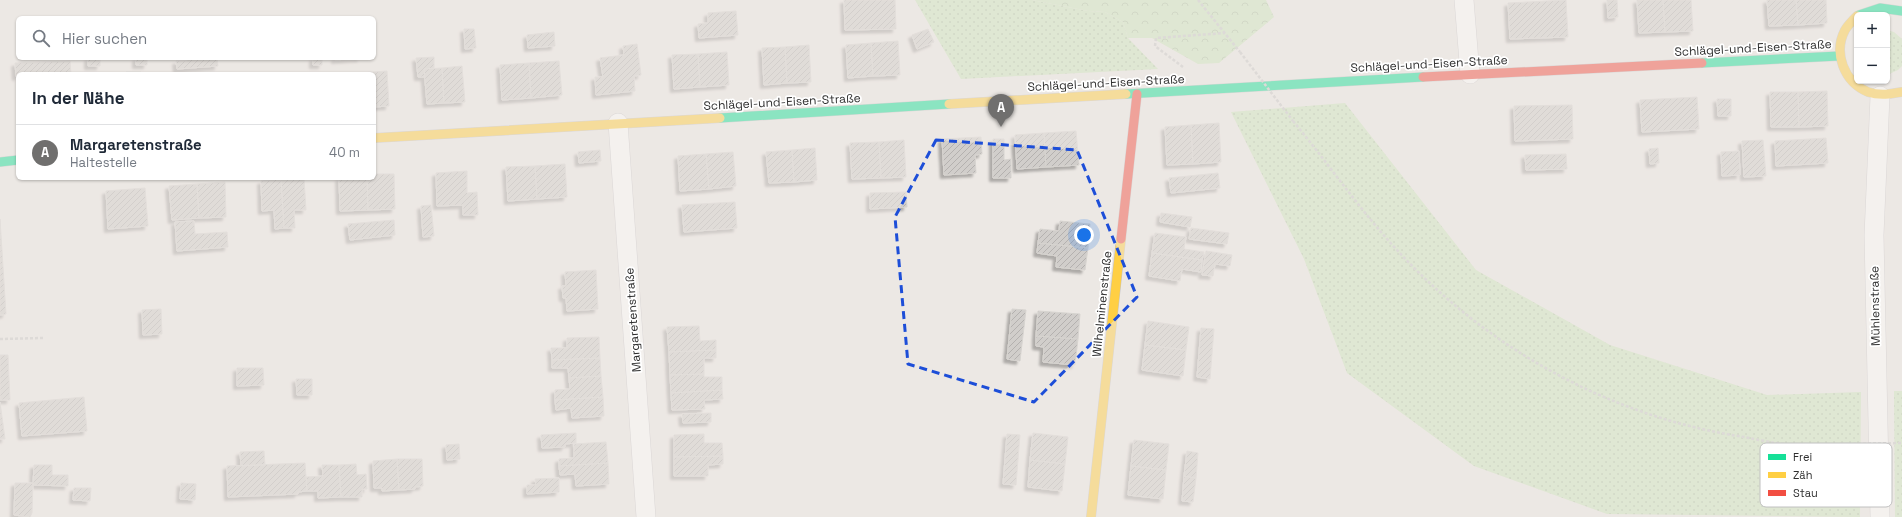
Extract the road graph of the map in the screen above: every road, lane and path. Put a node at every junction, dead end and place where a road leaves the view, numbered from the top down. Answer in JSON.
{"nodes":[{"id":1,"x":1198,"y":0,"type":"edge"},
{"id":2,"x":1464,"y":0,"type":"edge"},
{"id":3,"x":1865,"y":10,"type":"edge"},
{"id":4,"x":1902,"y":11,"type":"edge"},
{"id":5,"x":1225,"y":33,"type":"junction"},
{"id":6,"x":1839,"y":56,"type":"junction"},
{"id":7,"x":1186,"y":70,"type":"dead end"},
{"id":8,"x":1470,"y":74,"type":"junction"},
{"id":9,"x":1902,"y":92,"type":"edge"},
{"id":10,"x":1137,"y":94,"type":"junction"},
{"id":11,"x":1880,"y":96,"type":"junction"},
{"id":12,"x":618,"y":123,"type":"junction"},
{"id":13,"x":376,"y":138,"type":"edge"},
{"id":14,"x":16,"y":160,"type":"edge"},
{"id":15,"x":0,"y":162,"type":"edge"},
{"id":16,"x":43,"y":338,"type":"dead end"},
{"id":17,"x":0,"y":339,"type":"edge"},
{"id":18,"x":1779,"y":443,"type":"edge"},
{"id":19,"x":1878,"y":443,"type":"edge"},
{"id":20,"x":1892,"y":443,"type":"edge"},
{"id":21,"x":1902,"y":443,"type":"edge"},
{"id":22,"x":1880,"y":507,"type":"edge"},
{"id":23,"x":646,"y":517,"type":"edge"},
{"id":24,"x":1091,"y":517,"type":"edge"},
{"id":25,"x":1880,"y":517,"type":"edge"}],
"edges":[{"from":1,"to":5,"type":"path"},
{"from":2,"to":8,"type":"street"},
{"from":3,"to":4,"type":"street","name":"Schlägel-und-Eisen-Straße"},
{"from":3,"to":6,"type":"street","name":"Schlägel-und-Eisen-Straße"},
{"from":5,"to":7,"type":"path"},
{"from":5,"to":18,"type":"path","bridge":true},
{"from":6,"to":8,"type":"street","name":"Schlägel-und-Eisen-Straße"},
{"from":6,"to":11,"type":"street","name":"Schlägel-und-Eisen-Straße"},
{"from":8,"to":10,"type":"street","name":"Schlägel-und-Eisen-Straße"},
{"from":9,"to":11,"type":"street"},
{"from":10,"to":12,"type":"street","name":"Schlägel-und-Eisen-Straße"},
{"from":10,"to":24,"type":"street","name":"Wilhelminenstraße"},
{"from":11,"to":19,"type":"street","name":"Mühlenstraße"},
{"from":12,"to":13,"type":"street","name":"Schlägel-und-Eisen-Straße"},
{"from":12,"to":23,"type":"street","name":"Margaretenstraße"},
{"from":14,"to":15,"type":"street"},
{"from":16,"to":17,"type":"path"},
{"from":20,"to":21,"type":"path","bridge":true},
{"from":22,"to":25,"type":"street","name":"Mühlenstraße"}]}
